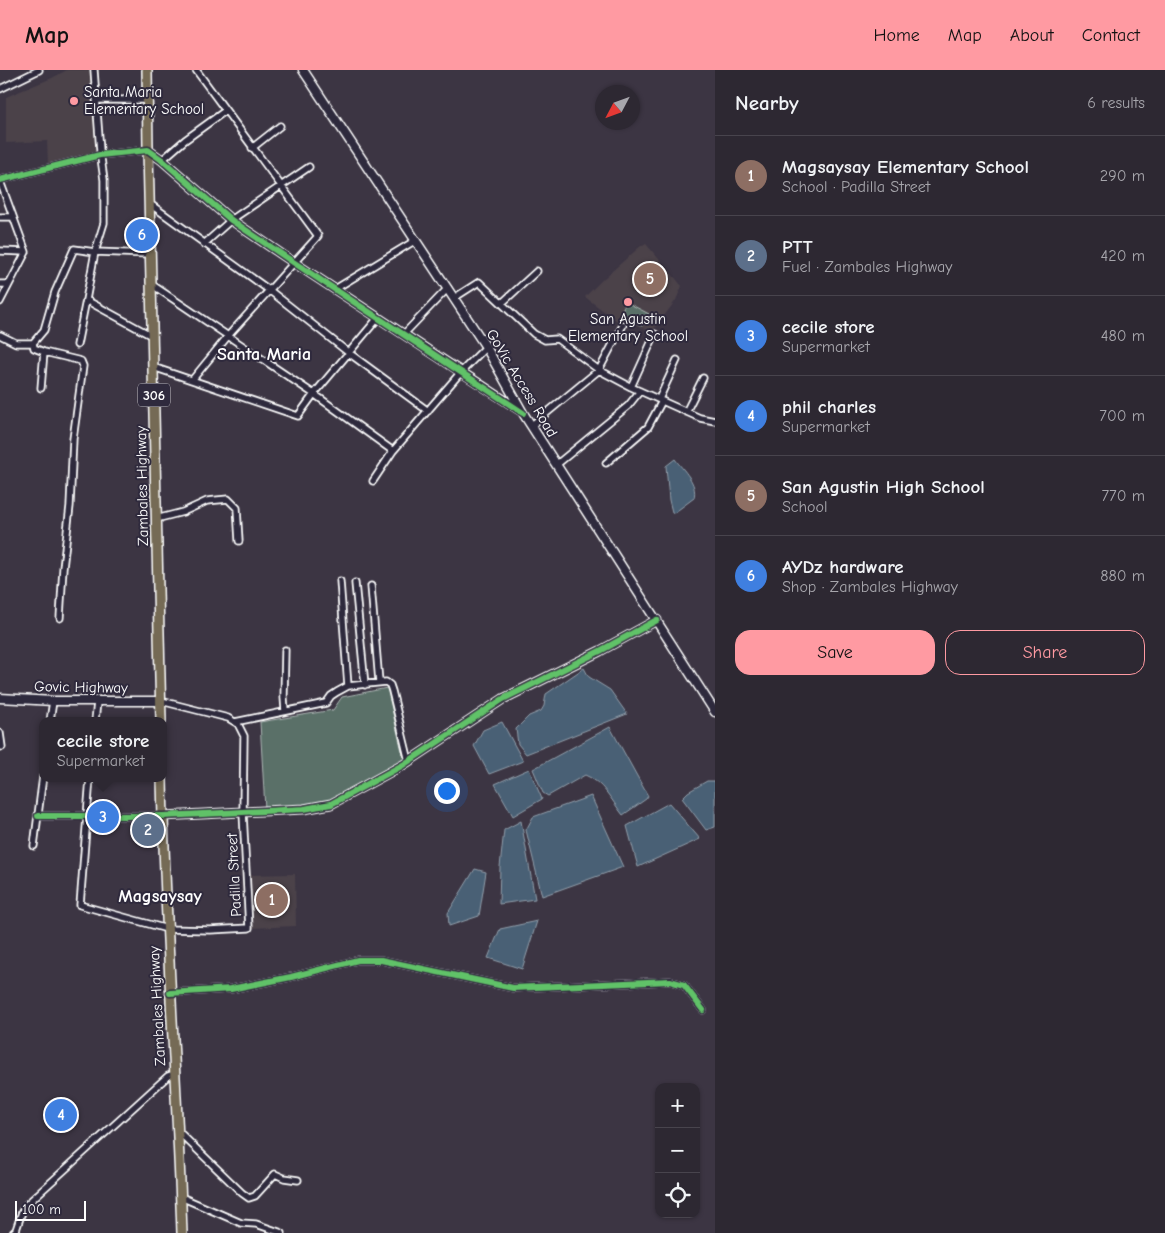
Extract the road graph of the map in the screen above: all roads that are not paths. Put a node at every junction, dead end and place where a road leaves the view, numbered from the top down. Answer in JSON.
{"nodes":[{"id":1,"x":39,"y":70,"type":"edge"},
{"id":2,"x":94,"y":70,"type":"edge"},
{"id":3,"x":196,"y":70,"type":"edge"},
{"id":4,"x":303,"y":70,"type":"edge"},
{"id":5,"x":148,"y":71,"type":"edge"},
{"id":6,"x":1,"y":90,"type":"edge"},
{"id":7,"x":97,"y":100,"type":"junction"},
{"id":8,"x":148,"y":100,"type":"junction"},
{"id":9,"x":225,"y":111,"type":"junction"},
{"id":10,"x":280,"y":126,"type":"dead end"},
{"id":11,"x":252,"y":148,"type":"junction"},
{"id":12,"x":148,"y":150,"type":"junction"},
{"id":13,"x":100,"y":155,"type":"junction"},
{"id":14,"x":162,"y":160,"type":"junction"},
{"id":15,"x":309,"y":167,"type":"dead end"},
{"id":16,"x":0,"y":181,"type":"edge"},
{"id":17,"x":280,"y":186,"type":"junction"},
{"id":18,"x":150,"y":204,"type":"junction"},
{"id":19,"x":0,"y":217,"type":"edge"},
{"id":20,"x":13,"y":217,"type":"junction"},
{"id":21,"x":230,"y":220,"type":"junction"},
{"id":22,"x":416,"y":240,"type":"junction"},
{"id":23,"x":204,"y":244,"type":"junction"},
{"id":24,"x":0,"y":251,"type":"edge"},
{"id":25,"x":26,"y":252,"type":"junction"},
{"id":26,"x":95,"y":252,"type":"junction"},
{"id":27,"x":150,"y":254,"type":"junction"},
{"id":28,"x":294,"y":262,"type":"junction"},
{"id":29,"x":537,"y":271,"type":"dead end"},
{"id":30,"x":0,"y":284,"type":"edge"},
{"id":31,"x":9,"y":284,"type":"junction"},
{"id":32,"x":151,"y":284,"type":"junction"},
{"id":33,"x":448,"y":288,"type":"junction"},
{"id":34,"x":335,"y":289,"type":"junction"},
{"id":35,"x":269,"y":290,"type":"junction"},
{"id":36,"x":454,"y":298,"type":"junction"},
{"id":37,"x":86,"y":300,"type":"junction"},
{"id":38,"x":0,"y":302,"type":"edge"},
{"id":39,"x":502,"y":304,"type":"junction"},
{"id":40,"x":378,"y":318,"type":"junction"},
{"id":41,"x":623,"y":324,"type":"dead end"},
{"id":42,"x":404,"y":334,"type":"junction"},
{"id":43,"x":655,"y":334,"type":"dead end"},
{"id":44,"x":0,"y":335,"type":"edge"},
{"id":45,"x":152,"y":336,"type":"junction"},
{"id":46,"x":228,"y":336,"type":"junction"},
{"id":47,"x":33,"y":343,"type":"junction"},
{"id":48,"x":76,"y":345,"type":"dead end"},
{"id":49,"x":486,"y":347,"type":"junction"},
{"id":50,"x":44,"y":352,"type":"junction"},
{"id":51,"x":349,"y":353,"type":"junction"},
{"id":52,"x":677,"y":360,"type":"dead end"},
{"id":53,"x":153,"y":367,"type":"junction"},
{"id":54,"x":599,"y":370,"type":"junction"},
{"id":55,"x":461,"y":372,"type":"junction"},
{"id":56,"x":703,"y":378,"type":"dead end"},
{"id":57,"x":192,"y":380,"type":"junction"},
{"id":58,"x":631,"y":387,"type":"junction"},
{"id":59,"x":41,"y":388,"type":"dead end"},
{"id":60,"x":640,"y":391,"type":"junction"},
{"id":61,"x":314,"y":394,"type":"junction"},
{"id":62,"x":661,"y":400,"type":"junction"},
{"id":63,"x":428,"y":411,"type":"junction"},
{"id":64,"x":686,"y":412,"type":"junction"},
{"id":65,"x":523,"y":413,"type":"junction"},
{"id":66,"x":715,"y":421,"type":"edge"},
{"id":67,"x":532,"y":425,"type":"junction"},
{"id":68,"x":393,"y":451,"type":"junction"},
{"id":69,"x":606,"y":463,"type":"dead end"},
{"id":70,"x":556,"y":465,"type":"junction"},
{"id":71,"x":373,"y":481,"type":"dead end"},
{"id":72,"x":156,"y":519,"type":"junction"},
{"id":73,"x":238,"y":541,"type":"dead end"},
{"id":74,"x":340,"y":581,"type":"dead end"},
{"id":75,"x":355,"y":583,"type":"dead end"},
{"id":76,"x":371,"y":586,"type":"dead end"},
{"id":77,"x":60,"y":618,"type":"dead end"},
{"id":78,"x":657,"y":620,"type":"junction"},
{"id":79,"x":285,"y":650,"type":"dead end"},
{"id":80,"x":380,"y":682,"type":"junction"},
{"id":81,"x":365,"y":685,"type":"junction"},
{"id":82,"x":348,"y":686,"type":"junction"},
{"id":83,"x":0,"y":698,"type":"edge"},
{"id":84,"x":53,"y":701,"type":"junction"},
{"id":85,"x":161,"y":701,"type":"junction"},
{"id":86,"x":96,"y":702,"type":"junction"},
{"id":87,"x":285,"y":711,"type":"junction"},
{"id":88,"x":715,"y":712,"type":"edge"},
{"id":89,"x":51,"y":717,"type":"edge"},
{"id":90,"x":95,"y":717,"type":"edge"},
{"id":91,"x":161,"y":717,"type":"edge"},
{"id":92,"x":235,"y":722,"type":"junction"},
{"id":93,"x":0,"y":733,"type":"edge"},
{"id":94,"x":2,"y":747,"type":"dead end"},
{"id":95,"x":409,"y":761,"type":"junction"},
{"id":96,"x":42,"y":782,"type":"edge"},
{"id":97,"x":90,"y":782,"type":"edge"},
{"id":98,"x":162,"y":782,"type":"edge"},
{"id":99,"x":243,"y":813,"type":"junction"},
{"id":100,"x":38,"y":816,"type":"junction"},
{"id":101,"x":87,"y":816,"type":"junction"},
{"id":102,"x":163,"y":816,"type":"junction"},
{"id":103,"x":34,"y":846,"type":"dead end"},
{"id":104,"x":167,"y":929,"type":"junction"},
{"id":105,"x":170,"y":993,"type":"junction"},
{"id":106,"x":703,"y":1010,"type":"dead end"},
{"id":107,"x":174,"y":1074,"type":"junction"},
{"id":108,"x":178,"y":1131,"type":"junction"},
{"id":109,"x":298,"y":1180,"type":"dead end"},
{"id":110,"x":181,"y":1197,"type":"junction"},
{"id":111,"x":13,"y":1233,"type":"edge"},
{"id":112,"x":182,"y":1233,"type":"edge"},
{"id":113,"x":282,"y":1233,"type":"edge"}],
"edges":[{"from":1,"to":6,"type":"street"},
{"from":2,"to":7,"type":"street"},
{"from":3,"to":9,"type":"street"},
{"from":4,"to":22,"type":"street","name":"GoVic Access Road"},
{"from":5,"to":8,"type":"main road","name":"Zambales Highway","number":"306"},
{"from":7,"to":8,"type":"street"},
{"from":7,"to":13,"type":"street"},
{"from":8,"to":12,"type":"main road","name":"Zambales Highway","number":"306"},
{"from":9,"to":11,"type":"street"},
{"from":9,"to":14,"type":"street"},
{"from":10,"to":11,"type":"street"},
{"from":11,"to":17,"type":"street"},
{"from":12,"to":13,"type":"street"},
{"from":12,"to":14,"type":"street"},
{"from":12,"to":18,"type":"main road","name":"Zambales Highway","number":"306"},
{"from":13,"to":16,"type":"street"},
{"from":13,"to":26,"type":"street"},
{"from":14,"to":21,"type":"street"},
{"from":15,"to":17,"type":"street"},
{"from":16,"to":20,"type":"street"},
{"from":17,"to":21,"type":"street"},
{"from":17,"to":28,"type":"street"},
{"from":18,"to":23,"type":"street"},
{"from":18,"to":27,"type":"main road","name":"Zambales Highway","number":"306"},
{"from":19,"to":20,"type":"street"},
{"from":20,"to":25,"type":"street"},
{"from":21,"to":23,"type":"street"},
{"from":21,"to":28,"type":"street"},
{"from":22,"to":33,"type":"street","name":"GoVic Access Road"},
{"from":22,"to":34,"type":"street"},
{"from":23,"to":35,"type":"street"},
{"from":24,"to":25,"type":"street"},
{"from":25,"to":31,"type":"street"},
{"from":26,"to":27,"type":"street"},
{"from":26,"to":37,"type":"street"},
{"from":26,"to":47,"type":"street"},
{"from":27,"to":32,"type":"main road","name":"Zambales Highway","number":"306"},
{"from":28,"to":34,"type":"street"},
{"from":28,"to":35,"type":"street"},
{"from":29,"to":39,"type":"street"},
{"from":30,"to":31,"type":"street"},
{"from":31,"to":38,"type":"street"},
{"from":32,"to":45,"type":"main road","name":"Zambales Highway","number":"306"},
{"from":32,"to":46,"type":"street"},
{"from":33,"to":36,"type":"street","name":"GoVic Access Road"},
{"from":33,"to":42,"type":"street"},
{"from":34,"to":40,"type":"street"},
{"from":35,"to":46,"type":"street"},
{"from":35,"to":51,"type":"street"},
{"from":36,"to":39,"type":"street"},
{"from":36,"to":49,"type":"street","name":"GoVic Access Road"},
{"from":37,"to":45,"type":"street"},
{"from":37,"to":48,"type":"street"},
{"from":39,"to":54,"type":"street"},
{"from":40,"to":42,"type":"street"},
{"from":40,"to":51,"type":"street"},
{"from":41,"to":54,"type":"street"},
{"from":42,"to":55,"type":"street"},
{"from":43,"to":58,"type":"street"},
{"from":44,"to":47,"type":"street"},
{"from":45,"to":53,"type":"main road","name":"Zambales Highway","number":"306"},
{"from":46,"to":57,"type":"street"},
{"from":46,"to":61,"type":"street"},
{"from":47,"to":50,"type":"street"},
{"from":49,"to":55,"type":"street"},
{"from":49,"to":65,"type":"street","name":"GoVic Access Road"},
{"from":50,"to":59,"type":"street"},
{"from":50,"to":77,"type":"street"},
{"from":51,"to":61,"type":"street"},
{"from":51,"to":63,"type":"street"},
{"from":52,"to":62,"type":"street"},
{"from":53,"to":57,"type":"street"},
{"from":53,"to":72,"type":"main road","name":"Zambales Highway","number":"306"},
{"from":54,"to":58,"type":"street"},
{"from":54,"to":67,"type":"street"},
{"from":55,"to":63,"type":"street"},
{"from":55,"to":65,"type":"street"},
{"from":56,"to":64,"type":"street"},
{"from":57,"to":61,"type":"street"},
{"from":58,"to":60,"type":"street"},
{"from":60,"to":62,"type":"street"},
{"from":60,"to":70,"type":"street"},
{"from":61,"to":68,"type":"street"},
{"from":62,"to":64,"type":"street"},
{"from":62,"to":69,"type":"street"},
{"from":63,"to":68,"type":"street"},
{"from":64,"to":66,"type":"street"},
{"from":65,"to":67,"type":"street","name":"GoVic Access Road"},
{"from":67,"to":70,"type":"street","name":"GoVic Access Road"},
{"from":68,"to":71,"type":"street"},
{"from":70,"to":78,"type":"street","name":"GoVic Access Road"},
{"from":72,"to":73,"type":"street"},
{"from":72,"to":85,"type":"main road","name":"Zambales Highway","number":"306"},
{"from":74,"to":82,"type":"street"},
{"from":75,"to":81,"type":"street"},
{"from":76,"to":80,"type":"street"},
{"from":78,"to":88,"type":"street","name":"GoVic Access Road"},
{"from":78,"to":95,"type":"street"},
{"from":79,"to":87,"type":"street"},
{"from":80,"to":81,"type":"street"},
{"from":80,"to":95,"type":"street"},
{"from":81,"to":82,"type":"street"},
{"from":82,"to":87,"type":"street"},
{"from":83,"to":84,"type":"street","name":"Govic Highway"},
{"from":84,"to":86,"type":"street","name":"Govic Highway"},
{"from":84,"to":89,"type":"street"},
{"from":85,"to":86,"type":"street","name":"Govic Highway"},
{"from":85,"to":91,"type":"main road","name":"Zambales Highway","number":"306"},
{"from":85,"to":92,"type":"street"},
{"from":86,"to":90,"type":"street"},
{"from":87,"to":92,"type":"street"},
{"from":92,"to":99,"type":"street","name":"Padilla Street"},
{"from":93,"to":94,"type":"street"},
{"from":95,"to":99,"type":"street"},
{"from":96,"to":100,"type":"street"},
{"from":97,"to":101,"type":"street"},
{"from":98,"to":102,"type":"main road","name":"Zambales Highway"},
{"from":99,"to":102,"type":"street"},
{"from":99,"to":104,"type":"street","name":"Padilla Street"},
{"from":100,"to":101,"type":"street"},
{"from":100,"to":103,"type":"street"},
{"from":101,"to":102,"type":"street"},
{"from":101,"to":104,"type":"street"},
{"from":102,"to":104,"type":"main road","name":"Zambales Highway"},
{"from":104,"to":105,"type":"main road","name":"Zambales Highway"},
{"from":105,"to":106,"type":"street"},
{"from":105,"to":107,"type":"main road","name":"Zambales Highway"},
{"from":107,"to":108,"type":"main road","name":"Zambales Highway"},
{"from":107,"to":111,"type":"street"},
{"from":108,"to":109,"type":"street"},
{"from":108,"to":110,"type":"main road","name":"Zambales Highway"},
{"from":110,"to":112,"type":"main road","name":"Zambales Highway"},
{"from":110,"to":113,"type":"street"}]}
